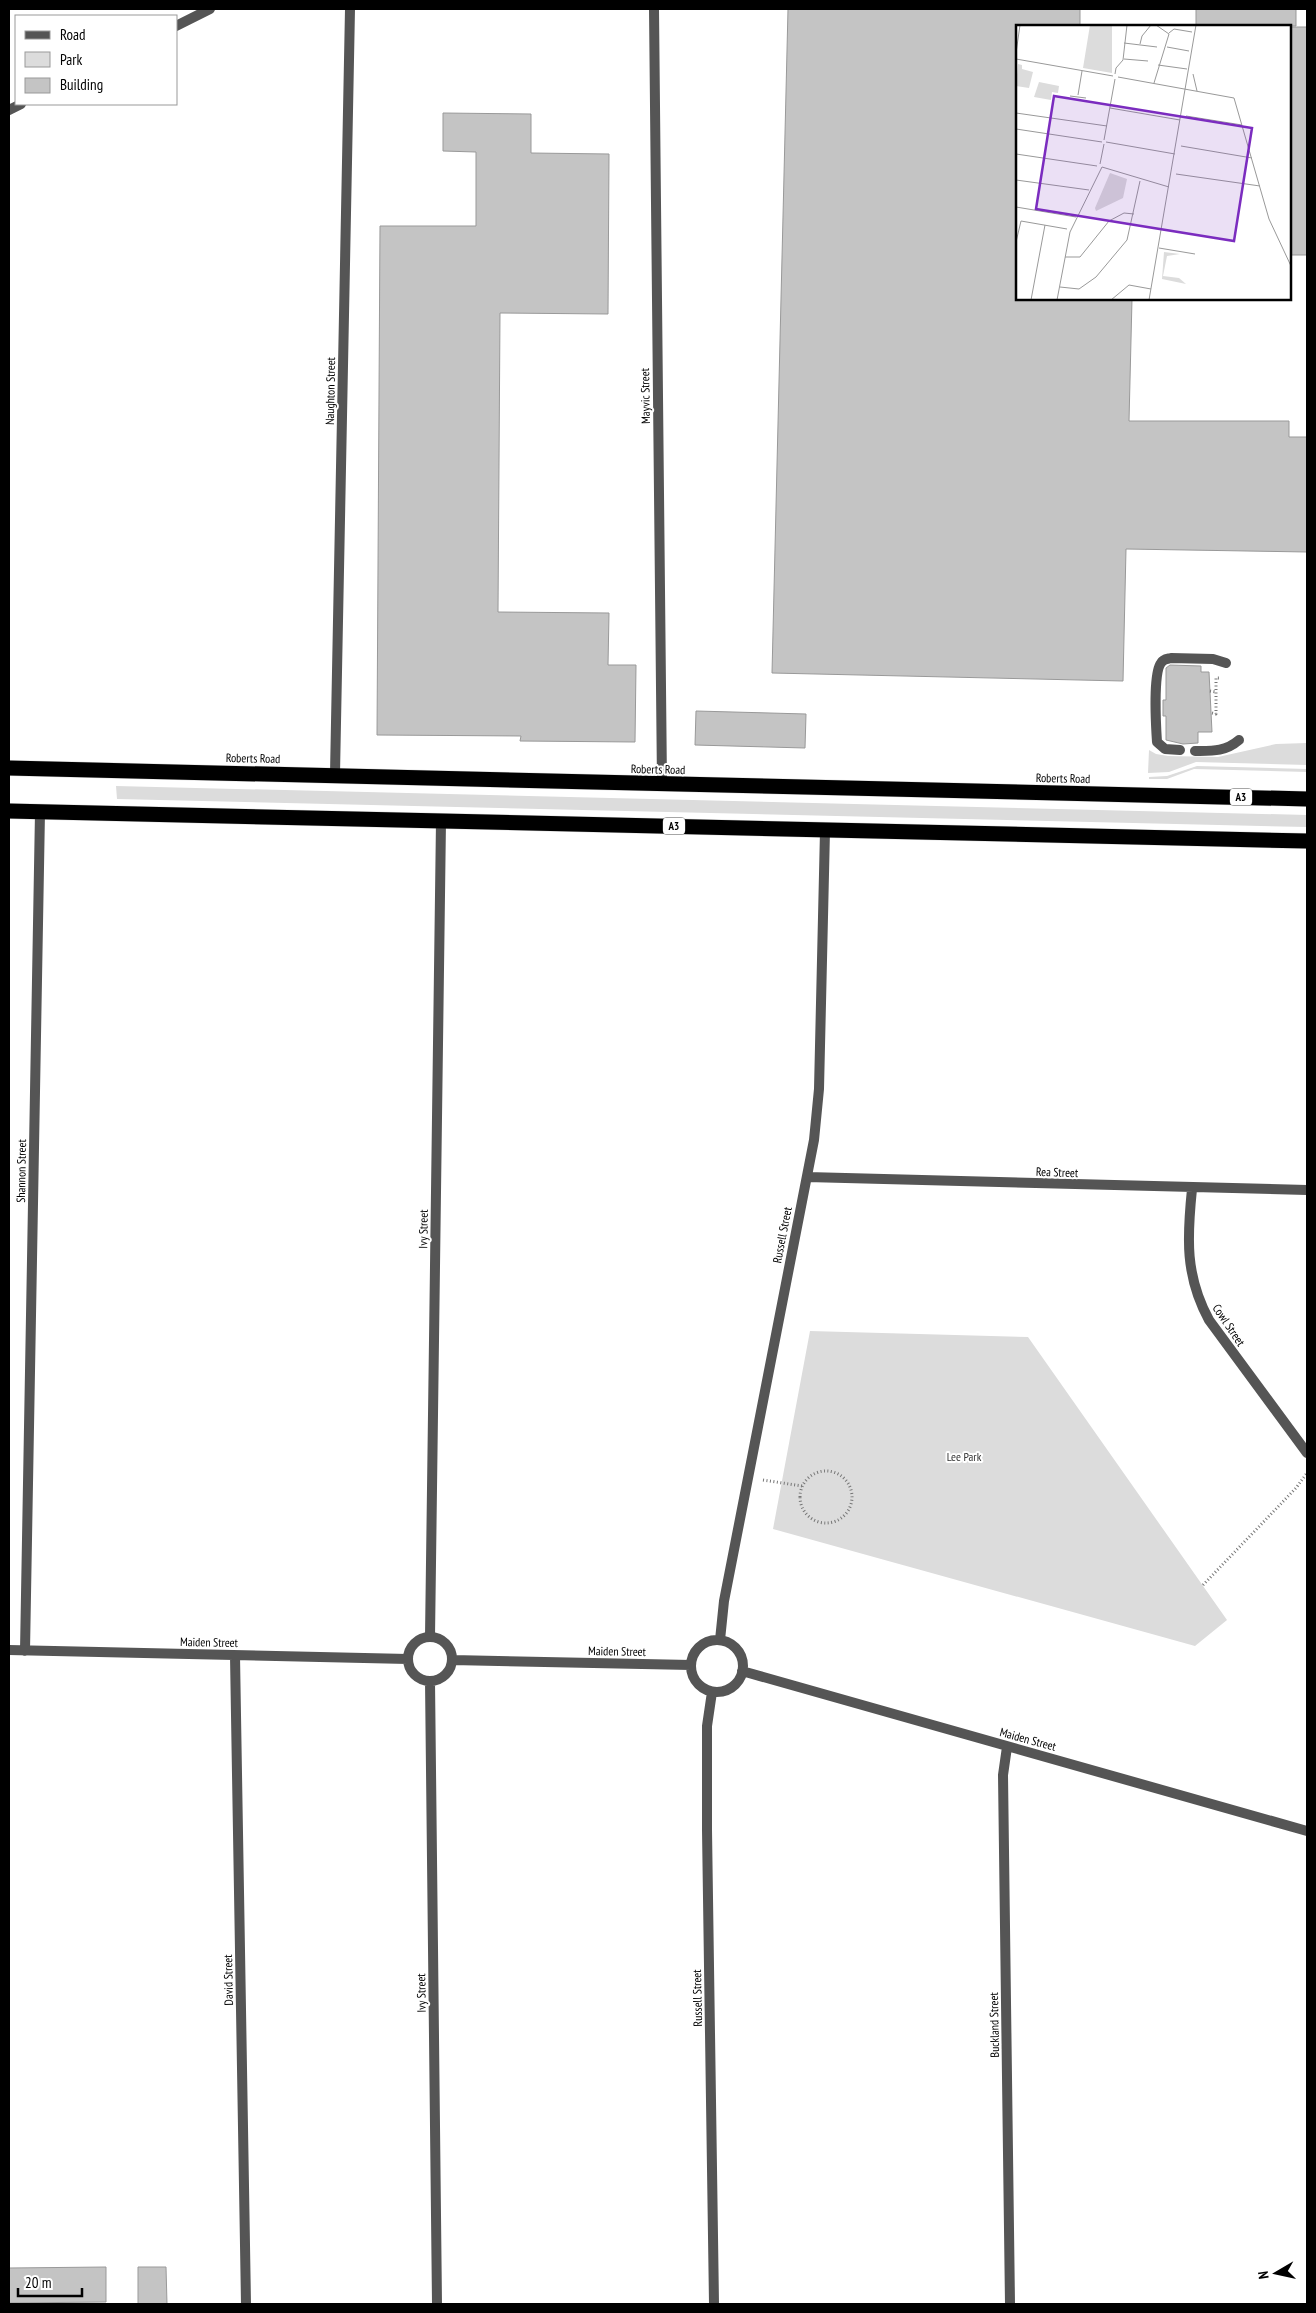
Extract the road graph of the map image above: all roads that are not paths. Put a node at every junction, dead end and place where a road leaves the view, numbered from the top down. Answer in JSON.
{"nodes":[{"id":1,"x":210,"y":9,"type":"edge"},
{"id":2,"x":350,"y":9,"type":"edge"},
{"id":3,"x":654,"y":9,"type":"edge"},
{"id":4,"x":178,"y":25,"type":"edge"},
{"id":5,"x":1226,"y":663,"type":"dead end"},
{"id":6,"x":1239,"y":740,"type":"dead end"},
{"id":7,"x":1180,"y":750,"type":"dead end"},
{"id":8,"x":1195,"y":751,"type":"dead end"},
{"id":9,"x":9,"y":768,"type":"edge"},
{"id":10,"x":335,"y":774,"type":"junction"},
{"id":11,"x":662,"y":784,"type":"junction"},
{"id":12,"x":1307,"y":799,"type":"edge"},
{"id":13,"x":9,"y":811,"type":"edge"},
{"id":14,"x":40,"y":812,"type":"junction"},
{"id":15,"x":441,"y":821,"type":"junction"},
{"id":16,"x":825,"y":831,"type":"junction"},
{"id":17,"x":1307,"y":841,"type":"edge"},
{"id":18,"x":806,"y":1177,"type":"junction"},
{"id":19,"x":1192,"y":1188,"type":"junction"},
{"id":20,"x":1307,"y":1190,"type":"edge"},
{"id":21,"x":1307,"y":1453,"type":"edge"},
{"id":22,"x":430,"y":1637,"type":"junction"},
{"id":23,"x":720,"y":1640,"type":"junction"},
{"id":24,"x":9,"y":1650,"type":"edge"},
{"id":25,"x":25,"y":1651,"type":"junction"},
{"id":26,"x":235,"y":1656,"type":"junction"},
{"id":27,"x":408,"y":1659,"type":"junction"},
{"id":28,"x":452,"y":1660,"type":"junction"},
{"id":29,"x":691,"y":1665,"type":"junction"},
{"id":30,"x":742,"y":1671,"type":"junction"},
{"id":31,"x":430,"y":1681,"type":"junction"},
{"id":32,"x":712,"y":1692,"type":"junction"},
{"id":33,"x":1007,"y":1746,"type":"junction"},
{"id":34,"x":1307,"y":1831,"type":"edge"},
{"id":35,"x":246,"y":2304,"type":"edge"},
{"id":36,"x":437,"y":2304,"type":"edge"},
{"id":37,"x":714,"y":2304,"type":"edge"},
{"id":38,"x":1010,"y":2304,"type":"edge"}],
"edges":[{"from":1,"to":4,"type":"street"},
{"from":2,"to":10,"type":"street","name":"Naughton Street"},
{"from":3,"to":11,"type":"street","name":"Mayvic Street"},
{"from":5,"to":7,"type":"street"},
{"from":6,"to":8,"type":"street"},
{"from":9,"to":10,"type":"highway","name":"Roberts Road","number":"A3"},
{"from":10,"to":11,"type":"highway","name":"Roberts Road","number":"A3"},
{"from":11,"to":12,"type":"highway","name":"Roberts Road","number":"A3"},
{"from":13,"to":14,"type":"highway","number":"A3"},
{"from":14,"to":15,"type":"highway","number":"A3"},
{"from":14,"to":25,"type":"street","name":"Shannon Street"},
{"from":15,"to":16,"type":"highway","number":"A3"},
{"from":15,"to":22,"type":"street","name":"Ivy Street"},
{"from":16,"to":17,"type":"highway","number":"A3"},
{"from":16,"to":18,"type":"street","name":"Russell Street"},
{"from":18,"to":19,"type":"street","name":"Rea Street"},
{"from":18,"to":23,"type":"street","name":"Russell Street"},
{"from":19,"to":20,"type":"street","name":"Rea Street"},
{"from":19,"to":21,"type":"street","name":"Cowl Street"},
{"from":22,"to":27,"type":"street"},
{"from":22,"to":28,"type":"street"},
{"from":23,"to":29,"type":"street"},
{"from":23,"to":30,"type":"street"},
{"from":24,"to":25,"type":"street","name":"Maiden Street"},
{"from":25,"to":26,"type":"street","name":"Maiden Street"},
{"from":26,"to":27,"type":"street","name":"Maiden Street"},
{"from":26,"to":35,"type":"street","name":"David Street"},
{"from":27,"to":31,"type":"street"},
{"from":28,"to":29,"type":"street","name":"Maiden Street"},
{"from":28,"to":31,"type":"street"},
{"from":29,"to":32,"type":"street"},
{"from":30,"to":32,"type":"street"},
{"from":30,"to":33,"type":"street","name":"Maiden Street"},
{"from":31,"to":36,"type":"street","name":"Ivy Street"},
{"from":32,"to":37,"type":"street","name":"Russell Street"},
{"from":33,"to":34,"type":"street","name":"Maiden Street"},
{"from":33,"to":38,"type":"street","name":"Buckland Street"}]}
